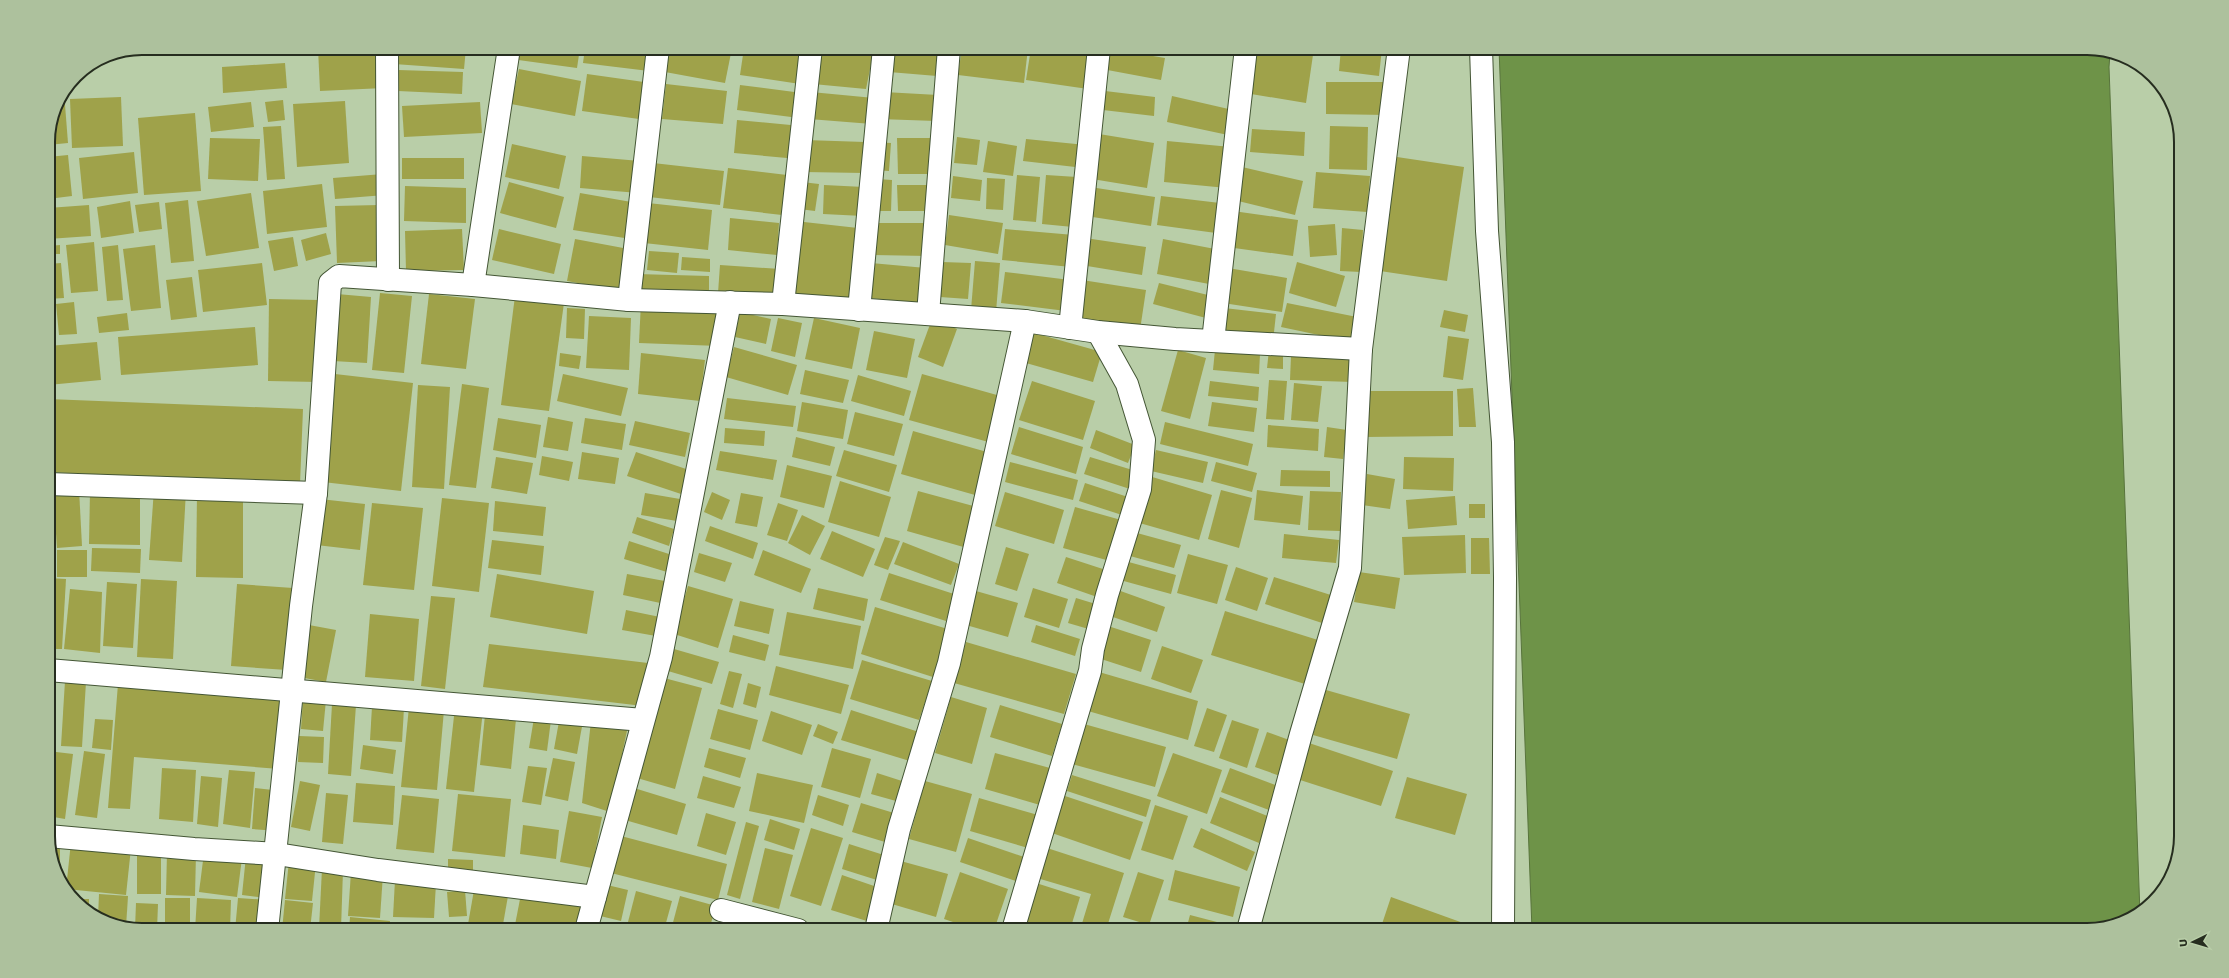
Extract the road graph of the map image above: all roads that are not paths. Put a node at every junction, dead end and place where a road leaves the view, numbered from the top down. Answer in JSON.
{"nodes":[{"id":1,"x":387,"y":55,"type":"edge"},
{"id":2,"x":508,"y":55,"type":"edge"},
{"id":3,"x":657,"y":55,"type":"edge"},
{"id":4,"x":810,"y":55,"type":"edge"},
{"id":5,"x":883,"y":55,"type":"edge"},
{"id":6,"x":949,"y":55,"type":"edge"},
{"id":7,"x":1098,"y":55,"type":"edge"},
{"id":8,"x":1245,"y":55,"type":"edge"},
{"id":9,"x":1398,"y":55,"type":"edge"},
{"id":10,"x":1481,"y":55,"type":"edge"},
{"id":11,"x":388,"y":280,"type":"junction"},
{"id":12,"x":474,"y":285,"type":"junction"},
{"id":13,"x":630,"y":300,"type":"junction"},
{"id":14,"x":730,"y":302,"type":"junction"},
{"id":15,"x":783,"y":304,"type":"junction"},
{"id":16,"x":859,"y":310,"type":"junction"},
{"id":17,"x":928,"y":314,"type":"junction"},
{"id":18,"x":1025,"y":321,"type":"junction"},
{"id":19,"x":1070,"y":328,"type":"junction"},
{"id":20,"x":1098,"y":332,"type":"junction"},
{"id":21,"x":1213,"y":341,"type":"junction"},
{"id":22,"x":1361,"y":349,"type":"junction"},
{"id":23,"x":55,"y":484,"type":"edge"},
{"id":24,"x":316,"y":493,"type":"junction"},
{"id":25,"x":55,"y":671,"type":"edge"},
{"id":26,"x":293,"y":690,"type":"junction"},
{"id":27,"x":643,"y":720,"type":"junction"},
{"id":28,"x":55,"y":837,"type":"edge"},
{"id":29,"x":277,"y":854,"type":"junction"},
{"id":30,"x":595,"y":897,"type":"junction"},
{"id":31,"x":722,"y":910,"type":"dead end"},
{"id":32,"x":269,"y":923,"type":"edge"},
{"id":33,"x":588,"y":923,"type":"edge"},
{"id":34,"x":771,"y":923,"type":"edge"},
{"id":35,"x":878,"y":923,"type":"edge"},
{"id":36,"x":1015,"y":923,"type":"edge"},
{"id":37,"x":1250,"y":923,"type":"edge"},
{"id":38,"x":1503,"y":923,"type":"edge"}],
"edges":[{"from":1,"to":11,"type":"street"},
{"from":2,"to":12,"type":"street"},
{"from":3,"to":13,"type":"street"},
{"from":4,"to":15,"type":"street"},
{"from":5,"to":16,"type":"street"},
{"from":6,"to":17,"type":"street"},
{"from":7,"to":19,"type":"street"},
{"from":8,"to":21,"type":"street"},
{"from":9,"to":22,"type":"street"},
{"from":10,"to":38,"type":"street"},
{"from":11,"to":12,"type":"street"},
{"from":11,"to":24,"type":"street"},
{"from":12,"to":13,"type":"street"},
{"from":13,"to":14,"type":"street"},
{"from":14,"to":15,"type":"street"},
{"from":14,"to":27,"type":"street"},
{"from":15,"to":16,"type":"street"},
{"from":16,"to":17,"type":"street"},
{"from":17,"to":18,"type":"street"},
{"from":18,"to":19,"type":"street"},
{"from":18,"to":35,"type":"street"},
{"from":19,"to":20,"type":"street"},
{"from":20,"to":21,"type":"street"},
{"from":20,"to":36,"type":"street"},
{"from":21,"to":22,"type":"street"},
{"from":22,"to":37,"type":"street"},
{"from":23,"to":24,"type":"street"},
{"from":24,"to":26,"type":"street"},
{"from":25,"to":26,"type":"street"},
{"from":26,"to":27,"type":"street"},
{"from":26,"to":29,"type":"street"},
{"from":27,"to":30,"type":"street"},
{"from":28,"to":29,"type":"street"},
{"from":29,"to":30,"type":"street"},
{"from":29,"to":32,"type":"street"},
{"from":30,"to":33,"type":"street"},
{"from":31,"to":34,"type":"street"}]}
